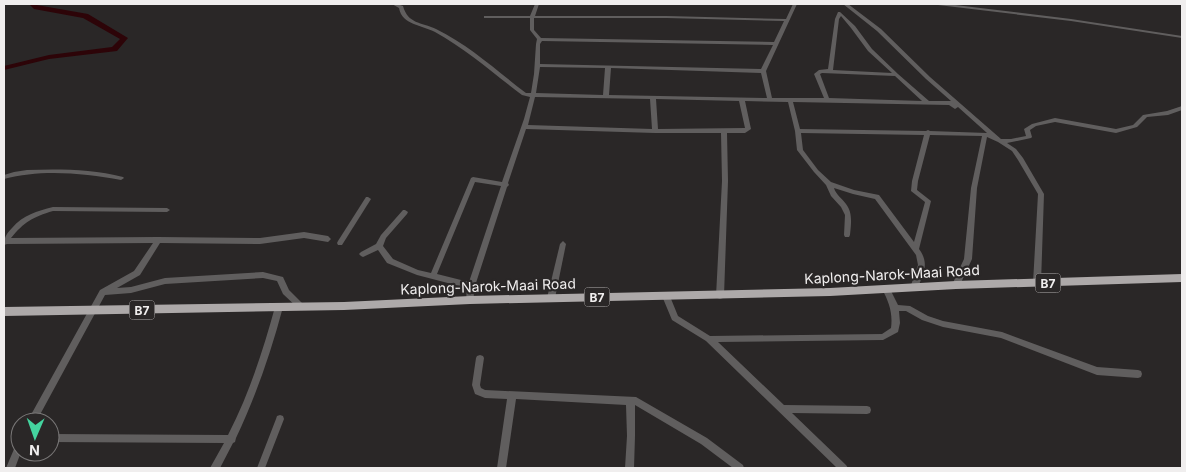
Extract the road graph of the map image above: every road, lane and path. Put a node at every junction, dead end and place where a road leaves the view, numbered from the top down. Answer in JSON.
{"nodes":[{"id":1,"x":394,"y":4,"type":"edge"},
{"id":2,"x":537,"y":4,"type":"edge"},
{"id":3,"x":795,"y":4,"type":"edge"},
{"id":4,"x":938,"y":4,"type":"edge"},
{"id":5,"x":847,"y":6,"type":"edge"},
{"id":6,"x":840,"y":13,"type":"junction"},
{"id":7,"x":532,"y":16,"type":"junction"},
{"id":8,"x":486,"y":17,"type":"dead end"},
{"id":9,"x":787,"y":20,"type":"junction"},
{"id":10,"x":1182,"y":37,"type":"edge"},
{"id":11,"x":540,"y":39,"type":"junction"},
{"id":12,"x":775,"y":44,"type":"junction"},
{"id":13,"x":538,"y":65,"type":"junction"},
{"id":14,"x":608,"y":68,"type":"junction"},
{"id":15,"x":763,"y":70,"type":"junction"},
{"id":16,"x":830,"y":71,"type":"junction"},
{"id":17,"x":896,"y":75,"type":"junction"},
{"id":18,"x":533,"y":96,"type":"junction"},
{"id":19,"x":606,"y":97,"type":"junction"},
{"id":20,"x":653,"y":97,"type":"junction"},
{"id":21,"x":742,"y":100,"type":"junction"},
{"id":22,"x":770,"y":100,"type":"junction"},
{"id":23,"x":790,"y":100,"type":"junction"},
{"id":24,"x":827,"y":100,"type":"junction"},
{"id":25,"x":927,"y":102,"type":"junction"},
{"id":26,"x":1182,"y":108,"type":"edge"},
{"id":27,"x":524,"y":127,"type":"junction"},
{"id":28,"x":654,"y":131,"type":"junction"},
{"id":29,"x":724,"y":131,"type":"junction"},
{"id":30,"x":798,"y":132,"type":"junction"},
{"id":31,"x":928,"y":132,"type":"junction"},
{"id":32,"x":985,"y":134,"type":"junction"},
{"id":33,"x":1000,"y":141,"type":"junction"},
{"id":34,"x":7,"y":172,"type":"edge"},
{"id":35,"x":4,"y":177,"type":"edge"},
{"id":36,"x":121,"y":178,"type":"dead end"},
{"id":37,"x":829,"y":184,"type":"junction"},
{"id":38,"x":506,"y":185,"type":"junction"},
{"id":39,"x":368,"y":199,"type":"dead end"},
{"id":40,"x":167,"y":210,"type":"dead end"},
{"id":41,"x":406,"y":212,"type":"dead end"},
{"id":42,"x":847,"y":236,"type":"dead end"},
{"id":43,"x":328,"y":239,"type":"dead end"},
{"id":44,"x":158,"y":240,"type":"junction"},
{"id":45,"x":4,"y":242,"type":"edge"},
{"id":46,"x":340,"y":243,"type":"dead end"},
{"id":47,"x":563,"y":244,"type":"dead end"},
{"id":48,"x":378,"y":246,"type":"junction"},
{"id":49,"x":916,"y":249,"type":"junction"},
{"id":50,"x":364,"y":254,"type":"dead end"},
{"id":51,"x":433,"y":276,"type":"junction"},
{"id":52,"x":1182,"y":278,"type":"edge"},
{"id":53,"x":1037,"y":283,"type":"junction"},
{"id":54,"x":956,"y":285,"type":"junction"},
{"id":55,"x":471,"y":286,"type":"junction"},
{"id":56,"x":914,"y":288,"type":"junction"},
{"id":57,"x":886,"y":289,"type":"junction"},
{"id":58,"x":103,"y":292,"type":"junction"},
{"id":59,"x":666,"y":296,"type":"junction"},
{"id":60,"x":720,"y":296,"type":"junction"},
{"id":61,"x":551,"y":298,"type":"junction"},
{"id":62,"x":470,"y":300,"type":"junction"},
{"id":63,"x":280,"y":307,"type":"junction"},
{"id":64,"x":302,"y":307,"type":"junction"},
{"id":65,"x":896,"y":308,"type":"junction"},
{"id":66,"x":94,"y":310,"type":"junction"},
{"id":67,"x":4,"y":312,"type":"edge"},
{"id":68,"x":709,"y":339,"type":"junction"},
{"id":69,"x":480,"y":358,"type":"dead end"},
{"id":70,"x":1138,"y":374,"type":"dead end"},
{"id":71,"x":512,"y":397,"type":"junction"},
{"id":72,"x":630,"y":401,"type":"junction"},
{"id":73,"x":782,"y":409,"type":"junction"},
{"id":74,"x":867,"y":410,"type":"dead end"},
{"id":75,"x":37,"y":412,"type":"edge"},
{"id":76,"x":280,"y":419,"type":"dead end"},
{"id":77,"x":60,"y":438,"type":"edge"},
{"id":78,"x":232,"y":439,"type":"junction"},
{"id":79,"x":215,"y":468,"type":"edge"},
{"id":80,"x":261,"y":468,"type":"edge"},
{"id":81,"x":501,"y":468,"type":"edge"},
{"id":82,"x":629,"y":468,"type":"edge"},
{"id":83,"x":740,"y":468,"type":"edge"},
{"id":84,"x":843,"y":468,"type":"edge"}],
"edges":[{"from":1,"to":18,"type":"street"},
{"from":2,"to":7,"type":"street"},
{"from":3,"to":9,"type":"street"},
{"from":4,"to":10,"type":"street"},
{"from":5,"to":6,"type":"street"},
{"from":5,"to":33,"type":"street"},
{"from":6,"to":16,"type":"street"},
{"from":6,"to":17,"type":"street"},
{"from":7,"to":8,"type":"street"},
{"from":7,"to":9,"type":"street"},
{"from":7,"to":11,"type":"street"},
{"from":9,"to":12,"type":"street"},
{"from":11,"to":12,"type":"street"},
{"from":11,"to":13,"type":"street"},
{"from":12,"to":15,"type":"street"},
{"from":13,"to":14,"type":"street"},
{"from":13,"to":18,"type":"street"},
{"from":14,"to":15,"type":"street"},
{"from":14,"to":19,"type":"street"},
{"from":15,"to":22,"type":"street"},
{"from":16,"to":17,"type":"street"},
{"from":16,"to":24,"type":"street"},
{"from":17,"to":25,"type":"street"},
{"from":18,"to":19,"type":"street"},
{"from":18,"to":27,"type":"street"},
{"from":19,"to":20,"type":"street"},
{"from":20,"to":21,"type":"street"},
{"from":20,"to":28,"type":"street"},
{"from":21,"to":22,"type":"street"},
{"from":21,"to":29,"type":"street"},
{"from":22,"to":23,"type":"street"},
{"from":23,"to":24,"type":"street"},
{"from":23,"to":30,"type":"street"},
{"from":24,"to":25,"type":"street"},
{"from":25,"to":32,"type":"street"},
{"from":26,"to":33,"type":"street"},
{"from":27,"to":28,"type":"street"},
{"from":27,"to":38,"type":"street"},
{"from":28,"to":29,"type":"street"},
{"from":29,"to":60,"type":"street"},
{"from":30,"to":31,"type":"street"},
{"from":30,"to":37,"type":"street"},
{"from":31,"to":32,"type":"street"},
{"from":31,"to":49,"type":"street"},
{"from":32,"to":33,"type":"street"},
{"from":32,"to":54,"type":"street"},
{"from":33,"to":53,"type":"street"},
{"from":34,"to":35,"type":"street"},
{"from":34,"to":36,"type":"street"},
{"from":37,"to":42,"type":"street"},
{"from":37,"to":49,"type":"street"},
{"from":38,"to":51,"type":"street"},
{"from":38,"to":55,"type":"street"},
{"from":39,"to":46,"type":"street"},
{"from":40,"to":45,"type":"street"},
{"from":41,"to":48,"type":"street"},
{"from":43,"to":44,"type":"street"},
{"from":44,"to":45,"type":"street"},
{"from":44,"to":58,"type":"street"},
{"from":47,"to":61,"type":"street"},
{"from":48,"to":50,"type":"street"},
{"from":48,"to":51,"type":"street"},
{"from":49,"to":56,"type":"street"},
{"from":51,"to":55,"type":"street"},
{"from":52,"to":53,"type":"highway","name":"Kaplong-Narok-Maai Road","number":"B7"},
{"from":53,"to":54,"type":"highway","name":"Kaplong-Narok-Maai Road","number":"B7"},
{"from":54,"to":56,"type":"highway","name":"Kaplong-Narok-Maai Road","number":"B7"},
{"from":55,"to":62,"type":"street"},
{"from":56,"to":57,"type":"highway","name":"Kaplong-Narok-Maai Road","number":"B7"},
{"from":57,"to":60,"type":"highway","name":"Kaplong-Narok-Maai Road","number":"B7"},
{"from":57,"to":65,"type":"street"},
{"from":58,"to":64,"type":"street"},
{"from":58,"to":66,"type":"street"},
{"from":59,"to":60,"type":"highway","name":"Kaplong-Narok-Maai Road","number":"B7"},
{"from":59,"to":61,"type":"highway","name":"Kaplong-Narok-Maai Road","number":"B7"},
{"from":59,"to":68,"type":"street"},
{"from":61,"to":62,"type":"highway","name":"Kaplong-Narok-Maai Road","number":"B7"},
{"from":62,"to":64,"type":"highway","name":"Kaplong-Narok-Maai Road","number":"B7"},
{"from":63,"to":64,"type":"highway","name":"Kaplong-Narok-Maai Road","number":"B7"},
{"from":63,"to":66,"type":"highway","name":"Kaplong-Narok-Maai Road","number":"B7"},
{"from":63,"to":78,"type":"street"},
{"from":65,"to":68,"type":"street"},
{"from":65,"to":70,"type":"street"},
{"from":66,"to":67,"type":"highway","name":"Kaplong-Narok-Maai Road","number":"B7"},
{"from":66,"to":75,"type":"street"},
{"from":68,"to":73,"type":"street"},
{"from":69,"to":71,"type":"street"},
{"from":71,"to":72,"type":"street"},
{"from":71,"to":81,"type":"street"},
{"from":72,"to":82,"type":"street"},
{"from":72,"to":83,"type":"street"},
{"from":73,"to":74,"type":"street"},
{"from":73,"to":84,"type":"street"},
{"from":76,"to":80,"type":"street"},
{"from":77,"to":78,"type":"street"},
{"from":78,"to":79,"type":"street"}]}
